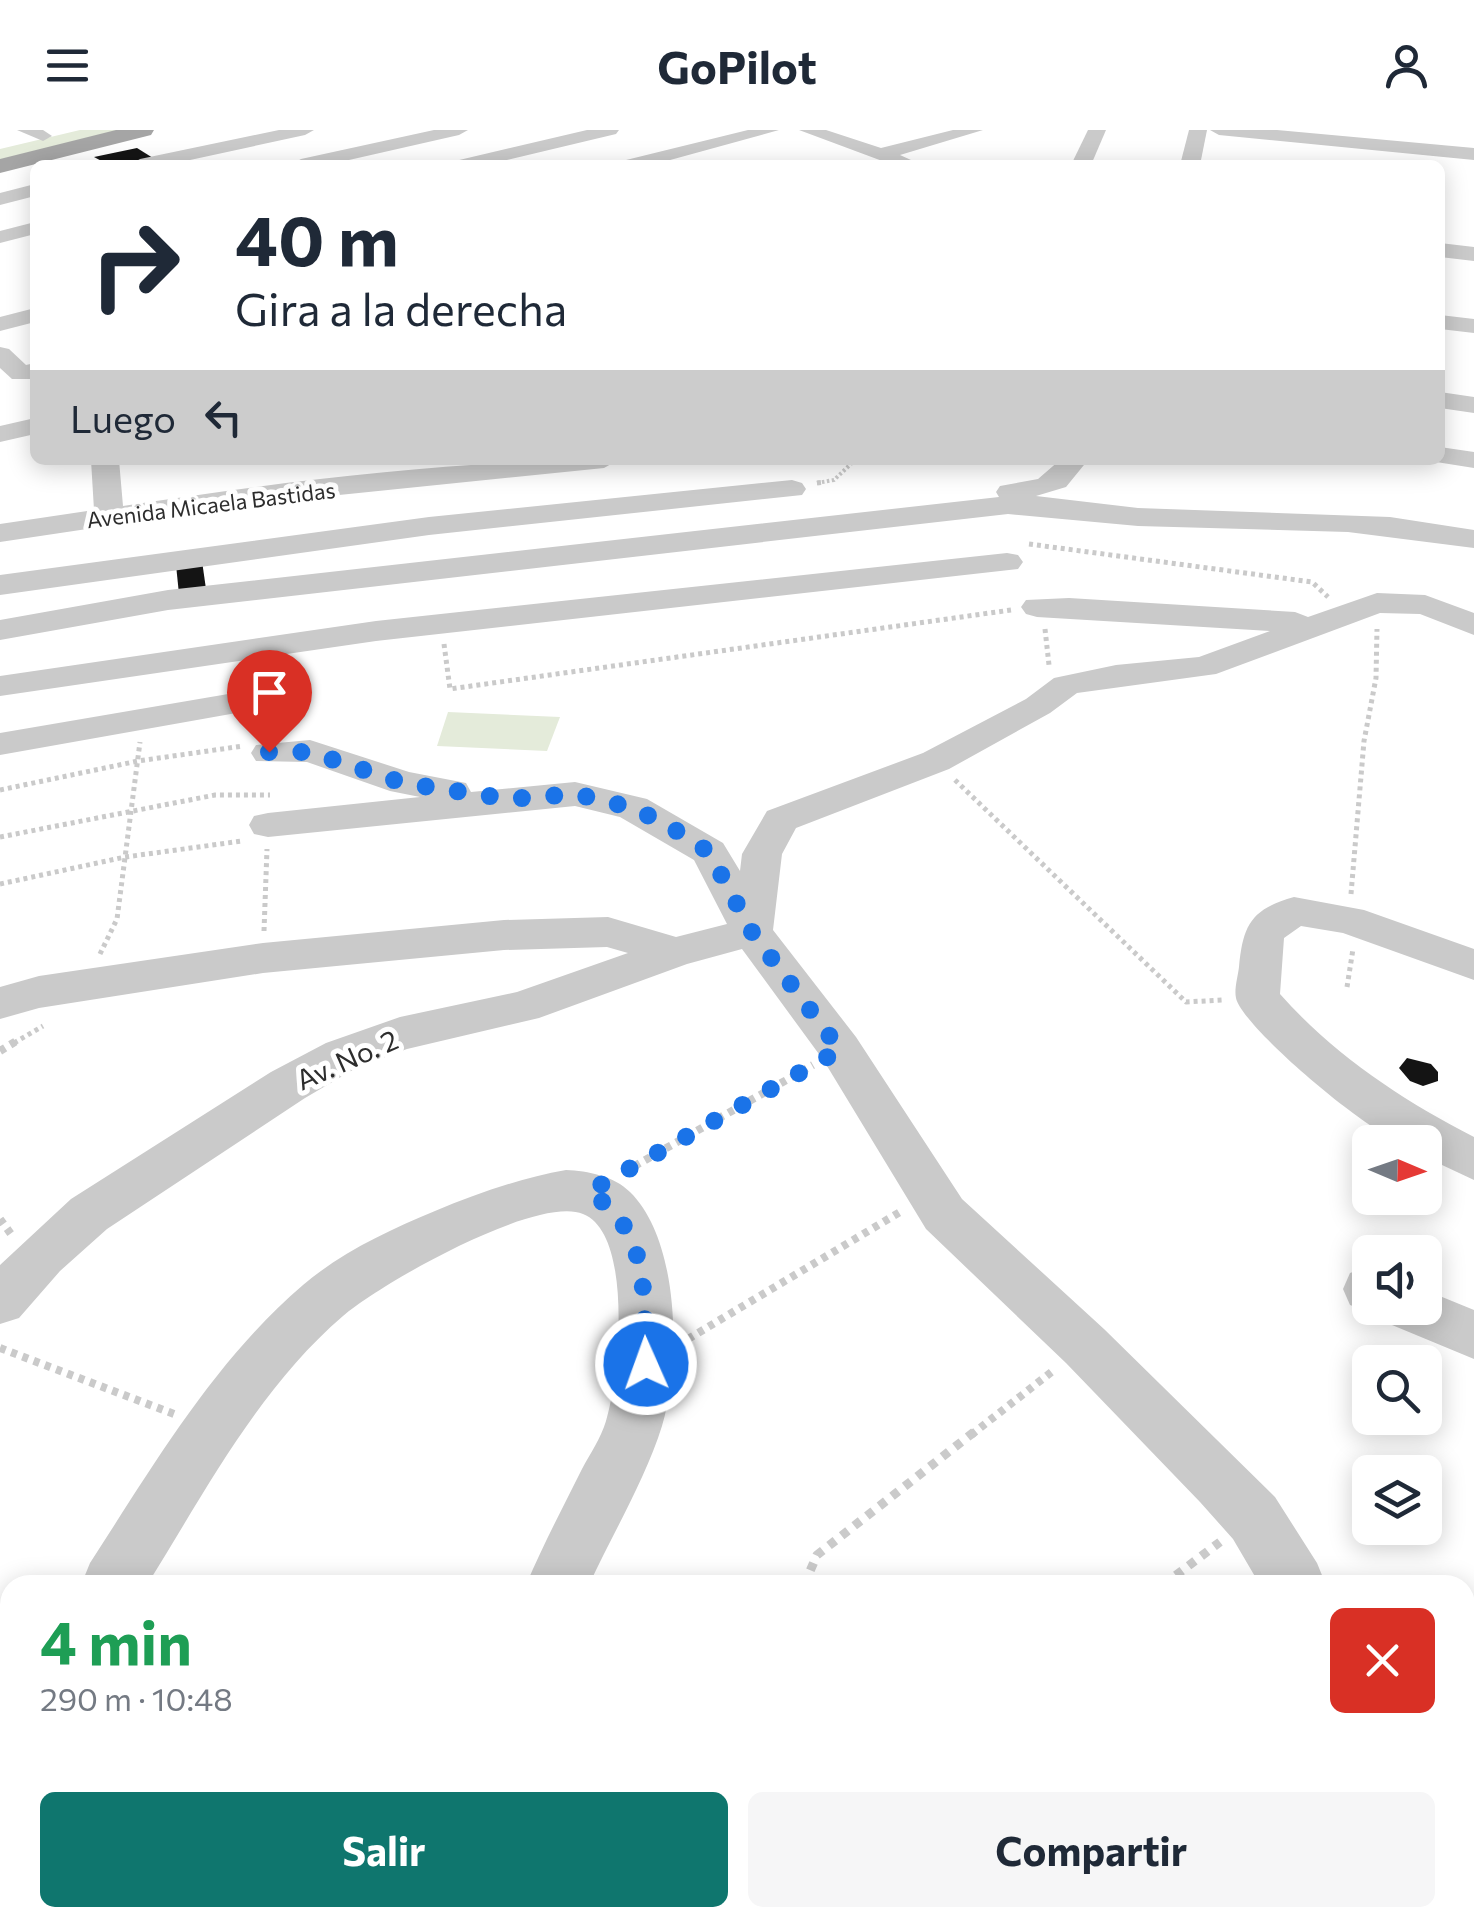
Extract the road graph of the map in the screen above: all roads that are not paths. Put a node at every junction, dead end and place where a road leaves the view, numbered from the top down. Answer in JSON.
{"nodes":[{"id":1,"x":69,"y":130,"type":"edge"},
{"id":2,"x":305,"y":130,"type":"edge"},
{"id":3,"x":460,"y":130,"type":"edge"},
{"id":4,"x":610,"y":130,"type":"edge"},
{"id":5,"x":674,"y":130,"type":"edge"},
{"id":6,"x":770,"y":130,"type":"edge"},
{"id":7,"x":808,"y":130,"type":"edge"},
{"id":8,"x":1097,"y":130,"type":"edge"},
{"id":9,"x":1198,"y":130,"type":"edge"},
{"id":10,"x":1219,"y":130,"type":"edge"},
{"id":11,"x":135,"y":132,"type":"edge"},
{"id":12,"x":947,"y":132,"type":"edge"},
{"id":13,"x":35,"y":133,"type":"edge"},
{"id":14,"x":986,"y":135,"type":"edge"},
{"id":15,"x":430,"y":137,"type":"junction"},
{"id":16,"x":1303,"y":140,"type":"edge"},
{"id":17,"x":714,"y":144,"type":"junction"},
{"id":18,"x":0,"y":146,"type":"edge"},
{"id":19,"x":1412,"y":148,"type":"edge"},
{"id":20,"x":881,"y":154,"type":"junction"},
{"id":21,"x":1474,"y":154,"type":"edge"},
{"id":22,"x":752,"y":159,"type":"dead end"},
{"id":23,"x":34,"y":160,"type":"edge"},
{"id":24,"x":173,"y":160,"type":"edge"},
{"id":25,"x":184,"y":160,"type":"edge"},
{"id":26,"x":324,"y":160,"type":"edge"},
{"id":27,"x":481,"y":160,"type":"edge"},
{"id":28,"x":499,"y":160,"type":"edge"},
{"id":29,"x":649,"y":160,"type":"edge"},
{"id":30,"x":898,"y":160,"type":"edge"},
{"id":31,"x":1084,"y":160,"type":"edge"},
{"id":32,"x":1191,"y":160,"type":"edge"},
{"id":33,"x":30,"y":191,"type":"edge"},
{"id":34,"x":0,"y":199,"type":"edge"},
{"id":35,"x":30,"y":229,"type":"edge"},
{"id":36,"x":0,"y":237,"type":"edge"},
{"id":37,"x":1445,"y":251,"type":"edge"},
{"id":38,"x":1474,"y":254,"type":"edge"},
{"id":39,"x":30,"y":316,"type":"edge"},
{"id":40,"x":1445,"y":323,"type":"edge"},
{"id":41,"x":0,"y":324,"type":"edge"},
{"id":42,"x":1474,"y":326,"type":"edge"},
{"id":43,"x":0,"y":354,"type":"edge"},
{"id":44,"x":28,"y":372,"type":"edge"},
{"id":45,"x":1445,"y":401,"type":"edge"},
{"id":46,"x":1474,"y":405,"type":"edge"},
{"id":47,"x":30,"y":428,"type":"edge"},
{"id":48,"x":0,"y":434,"type":"edge"},
{"id":49,"x":1445,"y":456,"type":"edge"},
{"id":50,"x":1474,"y":460,"type":"edge"},
{"id":51,"x":105,"y":465,"type":"edge"},
{"id":52,"x":262,"y":465,"type":"edge"},
{"id":53,"x":513,"y":465,"type":"edge"},
{"id":54,"x":1071,"y":465,"type":"edge"},
{"id":55,"x":422,"y":470,"type":"edge"},
{"id":56,"x":792,"y":488,"type":"road end"},
{"id":57,"x":261,"y":494,"type":"junction"},
{"id":58,"x":969,"y":512,"type":"junction"},
{"id":59,"x":109,"y":518,"type":"junction"},
{"id":60,"x":0,"y":534,"type":"edge"},
{"id":61,"x":1474,"y":538,"type":"edge"},
{"id":62,"x":1016,"y":553,"type":"road end"},
{"id":63,"x":0,"y":585,"type":"edge"},
{"id":64,"x":438,"y":587,"type":"dead end"},
{"id":65,"x":1038,"y":607,"type":"road end"},
{"id":66,"x":1328,"y":618,"type":"junction"},
{"id":67,"x":442,"y":622,"type":"junction"},
{"id":68,"x":1474,"y":625,"type":"edge"},
{"id":69,"x":0,"y":630,"type":"edge"},
{"id":70,"x":0,"y":686,"type":"edge"},
{"id":71,"x":269,"y":698,"type":"dead end"},
{"id":72,"x":0,"y":744,"type":"edge"},
{"id":73,"x":259,"y":749,"type":"road end"},
{"id":74,"x":509,"y":799,"type":"junction"},
{"id":75,"x":259,"y":832,"type":"road end"},
{"id":76,"x":752,"y":932,"type":"junction"},
{"id":77,"x":676,"y":952,"type":"junction"},
{"id":78,"x":1474,"y":965,"type":"edge"},
{"id":79,"x":0,"y":1003,"type":"edge"},
{"id":80,"x":1474,"y":1160,"type":"edge"},
{"id":81,"x":0,"y":1302,"type":"edge"},
{"id":82,"x":1442,"y":1321,"type":"edge"},
{"id":83,"x":1474,"y":1335,"type":"edge"},
{"id":84,"x":118,"y":1575,"type":"edge"},
{"id":85,"x":562,"y":1575,"type":"edge"},
{"id":86,"x":1289,"y":1575,"type":"edge"}],
"edges":[{"from":1,"to":13,"type":"main road"},
{"from":2,"to":25,"type":"street"},
{"from":3,"to":15,"type":"street"},
{"from":4,"to":28,"type":"street"},
{"from":5,"to":17,"type":"street"},
{"from":6,"to":17,"type":"street"},
{"from":7,"to":20,"type":"street"},
{"from":8,"to":31,"type":"street"},
{"from":9,"to":32,"type":"street"},
{"from":10,"to":16,"type":"street"},
{"from":11,"to":23,"type":"main road"},
{"from":11,"to":24,"type":"street"},
{"from":12,"to":14,"type":"street"},
{"from":12,"to":20,"type":"street"},
{"from":13,"to":18,"type":"main road"},
{"from":15,"to":26,"type":"street"},
{"from":15,"to":27,"type":"street"},
{"from":16,"to":19,"type":"street"},
{"from":17,"to":22,"type":"street"},
{"from":17,"to":29,"type":"street"},
{"from":19,"to":21,"type":"street"},
{"from":20,"to":30,"type":"street"},
{"from":33,"to":34,"type":"street"},
{"from":35,"to":36,"type":"street"},
{"from":37,"to":38,"type":"street"},
{"from":39,"to":41,"type":"street"},
{"from":40,"to":42,"type":"street"},
{"from":43,"to":44,"type":"street"},
{"from":45,"to":46,"type":"street"},
{"from":47,"to":48,"type":"street"},
{"from":49,"to":50,"type":"street"},
{"from":51,"to":59,"type":"street"},
{"from":52,"to":57,"type":"street"},
{"from":53,"to":55,"type":"street","name":"Avenida Micaela Bastidas"},
{"from":54,"to":58,"type":"street"},
{"from":55,"to":57,"type":"street","name":"Avenida Micaela Bastidas"},
{"from":56,"to":63,"type":"street"},
{"from":57,"to":59,"type":"street","name":"Avenida Micaela Bastidas"},
{"from":58,"to":61,"type":"street"},
{"from":58,"to":69,"type":"street"},
{"from":59,"to":60,"type":"street","name":"Avenida Micaela Bastidas"},
{"from":62,"to":67,"type":"street"},
{"from":64,"to":67,"type":"street"},
{"from":65,"to":66,"type":"street"},
{"from":66,"to":68,"type":"street"},
{"from":66,"to":76,"type":"street"},
{"from":67,"to":70,"type":"street"},
{"from":71,"to":72,"type":"street"},
{"from":73,"to":74,"type":"street"},
{"from":74,"to":75,"type":"street"},
{"from":74,"to":76,"type":"street"},
{"from":76,"to":77,"type":"street","name":"Av. No. 2"},
{"from":76,"to":86,"type":"street"},
{"from":77,"to":79,"type":"street"},
{"from":77,"to":81,"type":"street","name":"Av. No. 2"},
{"from":78,"to":80,"type":"street"},
{"from":82,"to":83,"type":"street"},
{"from":84,"to":85,"type":"street"}]}
